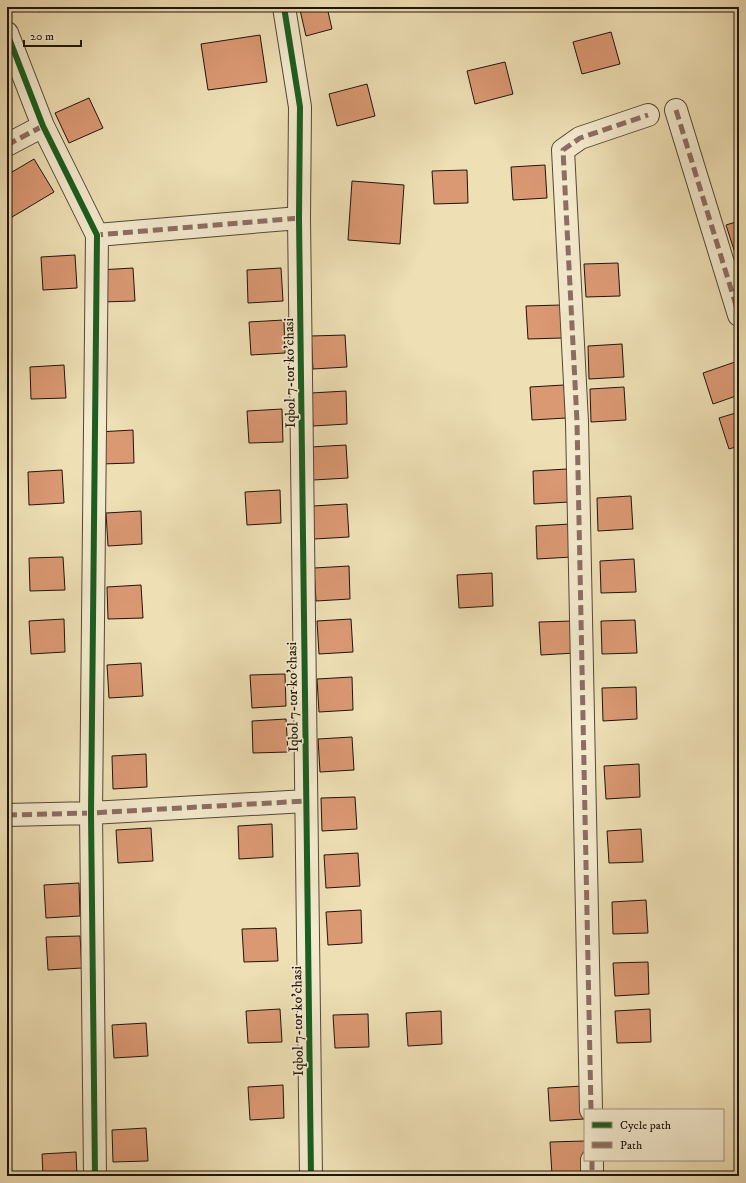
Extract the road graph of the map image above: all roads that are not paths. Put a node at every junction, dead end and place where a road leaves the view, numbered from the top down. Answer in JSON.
{"nodes":[{"id":1,"x":284,"y":7,"type":"edge"},
{"id":2,"x":7,"y":33,"type":"edge"},
{"id":3,"x":676,"y":110,"type":"dead end"},
{"id":4,"x":648,"y":115,"type":"dead end"},
{"id":5,"x":43,"y":126,"type":"junction"},
{"id":6,"x":7,"y":145,"type":"edge"},
{"id":7,"x":299,"y":218,"type":"junction"},
{"id":8,"x":97,"y":235,"type":"junction"},
{"id":9,"x":739,"y":315,"type":"edge"},
{"id":10,"x":306,"y":801,"type":"junction"},
{"id":11,"x":91,"y":813,"type":"junction"},
{"id":12,"x":7,"y":815,"type":"edge"},
{"id":13,"x":591,"y":1109,"type":"edge"},
{"id":14,"x":592,"y":1161,"type":"edge"},
{"id":15,"x":95,"y":1176,"type":"edge"},
{"id":16,"x":311,"y":1176,"type":"edge"},
{"id":17,"x":592,"y":1176,"type":"edge"}],
"edges":[{"from":1,"to":7,"type":"street","name":"Iqbol 7-tor ko'chasi"},
{"from":2,"to":5,"type":"street"},
{"from":3,"to":9,"type":"street"},
{"from":4,"to":13,"type":"street"},
{"from":5,"to":6,"type":"street"},
{"from":5,"to":8,"type":"street"},
{"from":7,"to":8,"type":"street"},
{"from":7,"to":10,"type":"street","name":"Iqbol 7-tor ko'chasi"},
{"from":8,"to":11,"type":"street"},
{"from":10,"to":11,"type":"street"},
{"from":10,"to":16,"type":"street","name":"Iqbol 7-tor ko'chasi"},
{"from":11,"to":12,"type":"street"},
{"from":11,"to":15,"type":"street"},
{"from":14,"to":17,"type":"street"}]}
